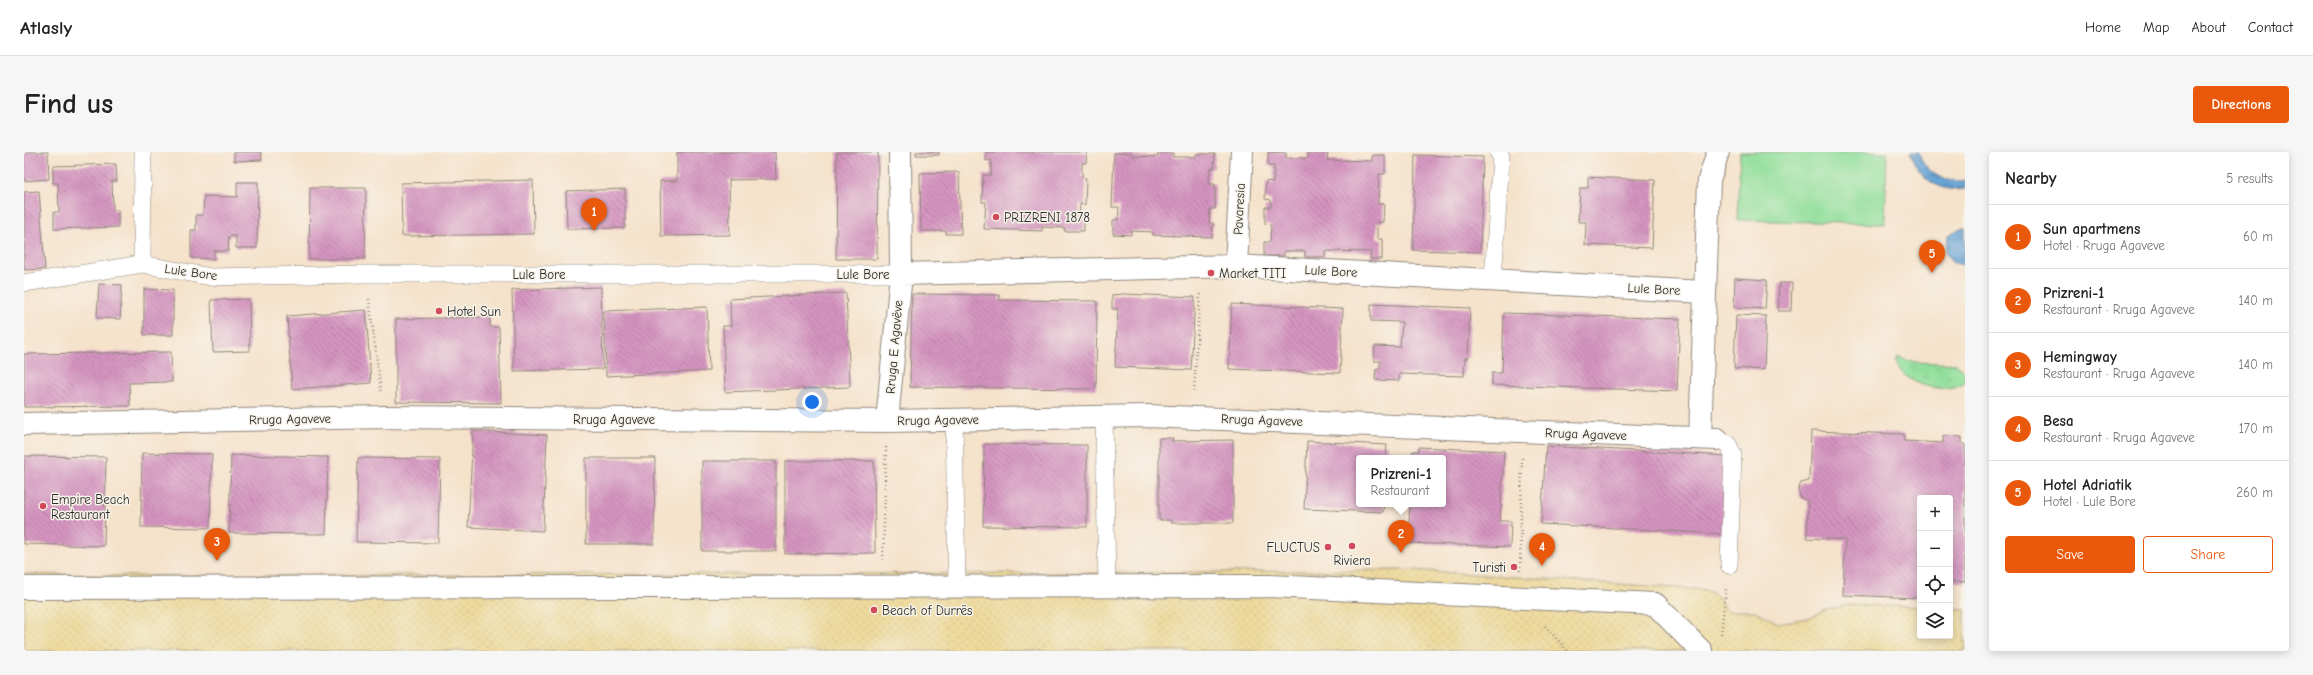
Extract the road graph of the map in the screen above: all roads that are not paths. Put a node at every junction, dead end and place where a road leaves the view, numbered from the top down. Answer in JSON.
{"nodes":[{"id":1,"x":143,"y":152,"type":"edge"},
{"id":2,"x":900,"y":152,"type":"edge"},
{"id":3,"x":1242,"y":152,"type":"edge"},
{"id":4,"x":1498,"y":152,"type":"edge"},
{"id":5,"x":1718,"y":152,"type":"edge"},
{"id":6,"x":142,"y":264,"type":"junction"},
{"id":7,"x":1236,"y":266,"type":"junction"},
{"id":8,"x":901,"y":274,"type":"junction"},
{"id":9,"x":1493,"y":280,"type":"junction"},
{"id":10,"x":24,"y":283,"type":"edge"},
{"id":11,"x":1704,"y":292,"type":"junction"},
{"id":12,"x":1104,"y":417,"type":"junction"},
{"id":13,"x":954,"y":420,"type":"junction"},
{"id":14,"x":887,"y":421,"type":"junction"},
{"id":15,"x":24,"y":424,"type":"edge"},
{"id":16,"x":1708,"y":439,"type":"junction"},
{"id":17,"x":1729,"y":565,"type":"road end"},
{"id":18,"x":1107,"y":586,"type":"junction"},
{"id":19,"x":957,"y":587,"type":"junction"},
{"id":20,"x":24,"y":588,"type":"edge"},
{"id":21,"x":1701,"y":651,"type":"edge"}],
"edges":[{"from":1,"to":6,"type":"lane"},
{"from":2,"to":8,"type":"street","name":"Rruga E Agavëve"},
{"from":3,"to":7,"type":"street","name":"Pavaresia"},
{"from":4,"to":9,"type":"lane"},
{"from":5,"to":11,"type":"street"},
{"from":6,"to":8,"type":"lane","name":"Lule Bore"},
{"from":6,"to":10,"type":"lane","name":"Lule Bore"},
{"from":7,"to":8,"type":"street","name":"Lule Bore"},
{"from":7,"to":9,"type":"street","name":"Lule Bore"},
{"from":8,"to":14,"type":"street","name":"Rruga E Agavëve"},
{"from":9,"to":11,"type":"street","name":"Lule Bore"},
{"from":11,"to":16,"type":"street"},
{"from":12,"to":13,"type":"street","name":"Rruga Agaveve"},
{"from":12,"to":16,"type":"street","name":"Rruga Agaveve"},
{"from":12,"to":18,"type":"lane"},
{"from":13,"to":14,"type":"street","name":"Rruga Agaveve"},
{"from":13,"to":19,"type":"lane"},
{"from":14,"to":15,"type":"street","name":"Rruga Agaveve"},
{"from":16,"to":17,"type":"lane"},
{"from":18,"to":19,"type":"street"},
{"from":18,"to":21,"type":"street"},
{"from":19,"to":20,"type":"street"}]}
